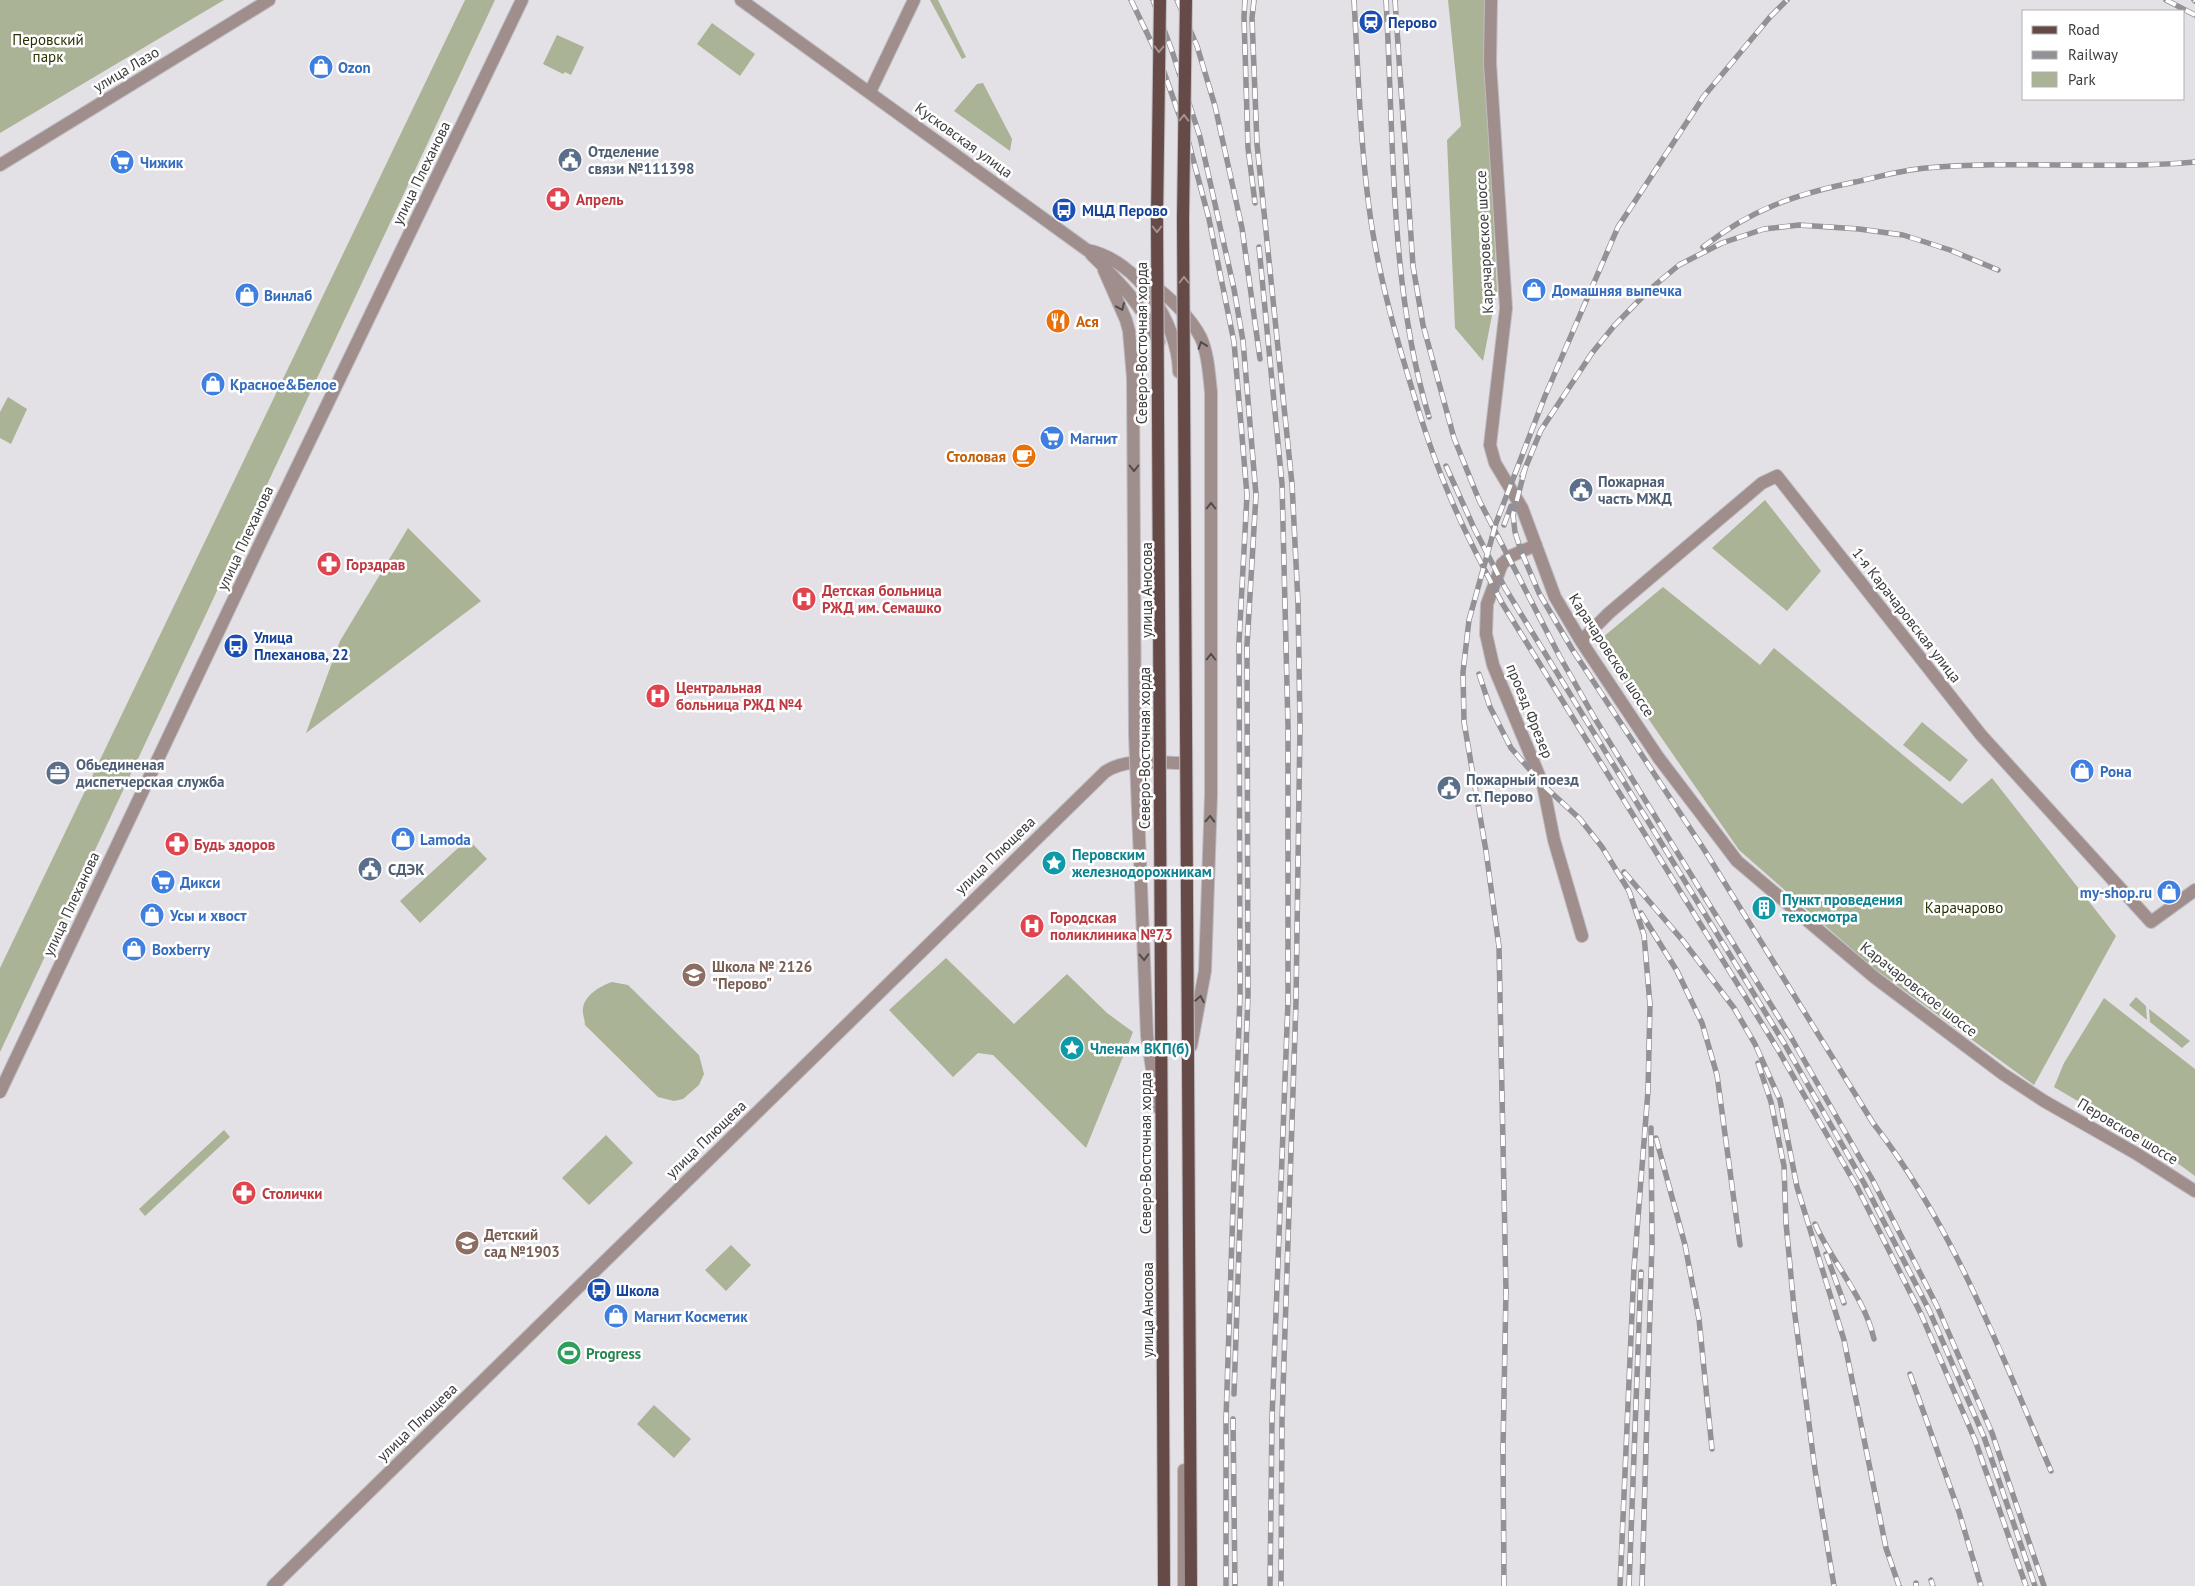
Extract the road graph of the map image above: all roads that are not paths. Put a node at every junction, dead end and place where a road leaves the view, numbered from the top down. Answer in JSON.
{"nodes":[{"id":1,"x":269,"y":0,"type":"edge"},
{"id":2,"x":522,"y":0,"type":"edge"},
{"id":3,"x":741,"y":0,"type":"edge"},
{"id":4,"x":914,"y":0,"type":"edge"},
{"id":5,"x":1160,"y":0,"type":"edge"},
{"id":6,"x":1186,"y":0,"type":"edge"},
{"id":7,"x":1491,"y":0,"type":"edge"},
{"id":8,"x":870,"y":92,"type":"junction"},
{"id":9,"x":0,"y":165,"type":"edge"},
{"id":10,"x":1087,"y":250,"type":"junction"},
{"id":11,"x":1100,"y":263,"type":"junction"},
{"id":12,"x":1135,"y":276,"type":"junction"},
{"id":13,"x":1536,"y":545,"type":"junction"},
{"id":14,"x":1581,"y":641,"type":"junction"},
{"id":15,"x":1163,"y":763,"type":"junction"},
{"id":16,"x":1183,"y":763,"type":"junction"},
{"id":17,"x":2195,"y":890,"type":"edge"},
{"id":18,"x":1582,"y":936,"type":"dead end"},
{"id":19,"x":1188,"y":1064,"type":"junction"},
{"id":20,"x":0,"y":1092,"type":"edge"},
{"id":21,"x":2044,"y":1101,"type":"joint"},
{"id":22,"x":1162,"y":1135,"type":"junction"},
{"id":23,"x":2195,"y":1191,"type":"edge"},
{"id":24,"x":273,"y":1586,"type":"edge"},
{"id":25,"x":1164,"y":1586,"type":"edge"},
{"id":26,"x":1184,"y":1586,"type":"edge"},
{"id":27,"x":1191,"y":1586,"type":"edge"}],
"edges":[{"from":1,"to":9,"type":"street","name":"улица Лазо"},
{"from":2,"to":20,"type":"street","name":"улица Плеханова"},
{"from":3,"to":8,"type":"street","name":"Кусковская улица"},
{"from":4,"to":8,"type":"street"},
{"from":5,"to":22,"type":"main road","name":"Северо-Восточная хорда","one_way":true,"bridge":true},
{"from":19,"to":6,"type":"main road","one_way":true,"bridge":true},
{"from":7,"to":13,"type":"street","name":"Карачаровское шоссе"},
{"from":8,"to":10,"type":"street","name":"Кусковская улица"},
{"from":10,"to":11,"type":"street","name":"улица Аносова"},
{"from":10,"to":12,"type":"street","name":"Кусковская улица"},
{"from":11,"to":15,"type":"street","name":"улица Аносова"},
{"from":11,"to":22,"type":"street","one_way":true,"bridge":true},
{"from":12,"to":16,"type":"street","name":"Кусковская улица"},
{"from":19,"to":12,"type":"street","one_way":true,"bridge":true},
{"from":13,"to":14,"type":"street","name":"Карачаровское шоссе"},
{"from":13,"to":18,"type":"street","name":"проезд Фрезер"},
{"from":14,"to":17,"type":"street","name":"1-я Карачаровская улица"},
{"from":14,"to":21,"type":"street","name":"Карачаровское шоссе"},
{"from":15,"to":16,"type":"street","name":"улица Плющева"},
{"from":15,"to":24,"type":"street","name":"улица Плющева"},
{"from":15,"to":25,"type":"street","name":"улица Аносова"},
{"from":16,"to":26,"type":"street"},
{"from":19,"to":27,"type":"main road"},
{"from":21,"to":23,"type":"street","name":"Перовское шоссе"},
{"from":22,"to":25,"type":"main road","name":"Северо-Восточная хорда","bridge":true}]}
